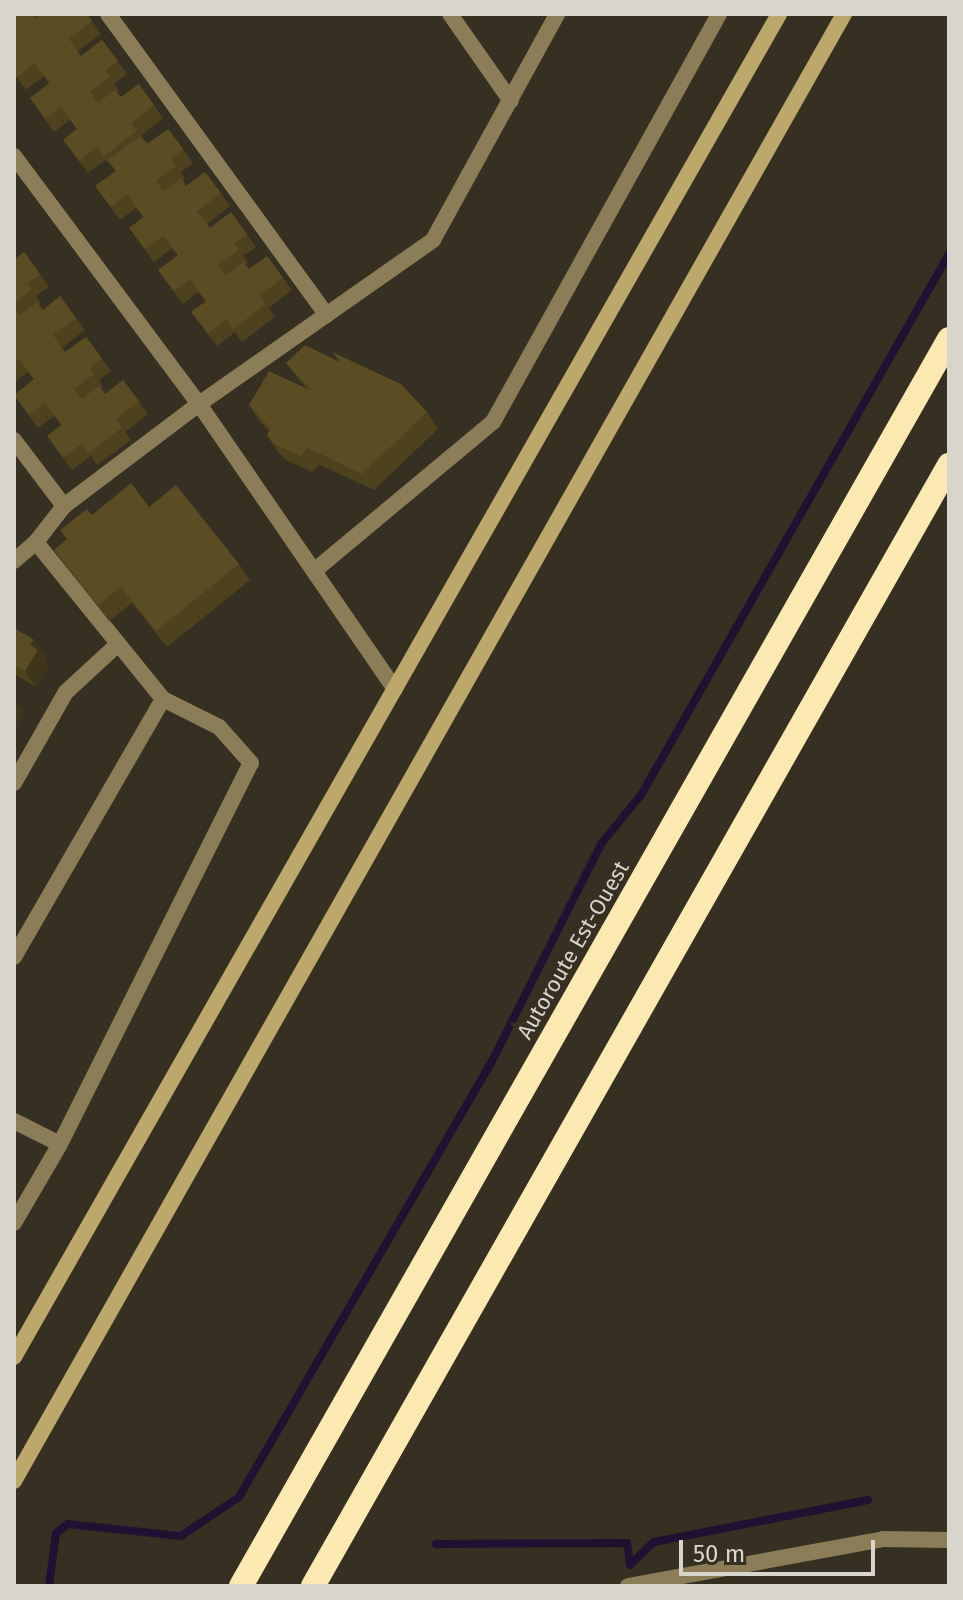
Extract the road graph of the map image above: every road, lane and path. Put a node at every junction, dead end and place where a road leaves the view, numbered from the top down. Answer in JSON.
{"nodes":[{"id":1,"x":108,"y":14,"type":"edge"},
{"id":2,"x":450,"y":14,"type":"edge"},
{"id":3,"x":557,"y":14,"type":"edge"},
{"id":4,"x":719,"y":14,"type":"edge"},
{"id":5,"x":779,"y":14,"type":"edge"},
{"id":6,"x":844,"y":14,"type":"edge"},
{"id":7,"x":511,"y":101,"type":"junction"},
{"id":8,"x":14,"y":156,"type":"edge"},
{"id":9,"x":327,"y":315,"type":"junction"},
{"id":10,"x":949,"y":339,"type":"edge"},
{"id":11,"x":199,"y":404,"type":"junction"},
{"id":12,"x":14,"y":440,"type":"edge"},
{"id":13,"x":949,"y":465,"type":"edge"},
{"id":14,"x":64,"y":506,"type":"junction"},
{"id":15,"x":36,"y":542,"type":"junction"},
{"id":16,"x":14,"y":561,"type":"edge"},
{"id":17,"x":314,"y":571,"type":"junction"},
{"id":18,"x":118,"y":644,"type":"junction"},
{"id":19,"x":395,"y":689,"type":"junction"},
{"id":20,"x":163,"y":699,"type":"junction"},
{"id":21,"x":14,"y":783,"type":"edge"},
{"id":22,"x":14,"y":957,"type":"edge"},
{"id":23,"x":14,"y":1121,"type":"edge"},
{"id":24,"x":60,"y":1144,"type":"junction"},
{"id":25,"x":14,"y":1223,"type":"edge"},
{"id":26,"x":14,"y":1357,"type":"edge"},
{"id":27,"x":14,"y":1481,"type":"edge"},
{"id":28,"x":949,"y":1540,"type":"edge"},
{"id":29,"x":241,"y":1586,"type":"edge"},
{"id":30,"x":313,"y":1586,"type":"edge"},
{"id":31,"x":628,"y":1586,"type":"edge"}],
"edges":[{"from":1,"to":9,"type":"street"},
{"from":2,"to":7,"type":"street"},
{"from":3,"to":7,"type":"street"},
{"from":4,"to":17,"type":"street"},
{"from":5,"to":19,"type":"main road"},
{"from":6,"to":27,"type":"main road"},
{"from":7,"to":9,"type":"street"},
{"from":8,"to":11,"type":"street"},
{"from":9,"to":11,"type":"street"},
{"from":10,"to":29,"type":"highway","name":"Autoroute Est-Ouest"},
{"from":11,"to":14,"type":"street"},
{"from":11,"to":17,"type":"street"},
{"from":12,"to":14,"type":"street"},
{"from":13,"to":30,"type":"highway"},
{"from":14,"to":15,"type":"street"},
{"from":15,"to":16,"type":"street"},
{"from":15,"to":18,"type":"street"},
{"from":17,"to":19,"type":"street"},
{"from":18,"to":20,"type":"street"},
{"from":18,"to":21,"type":"street"},
{"from":19,"to":26,"type":"main road"},
{"from":20,"to":22,"type":"street"},
{"from":20,"to":24,"type":"street"},
{"from":23,"to":24,"type":"street"},
{"from":24,"to":25,"type":"street"},
{"from":28,"to":31,"type":"street"}]}
